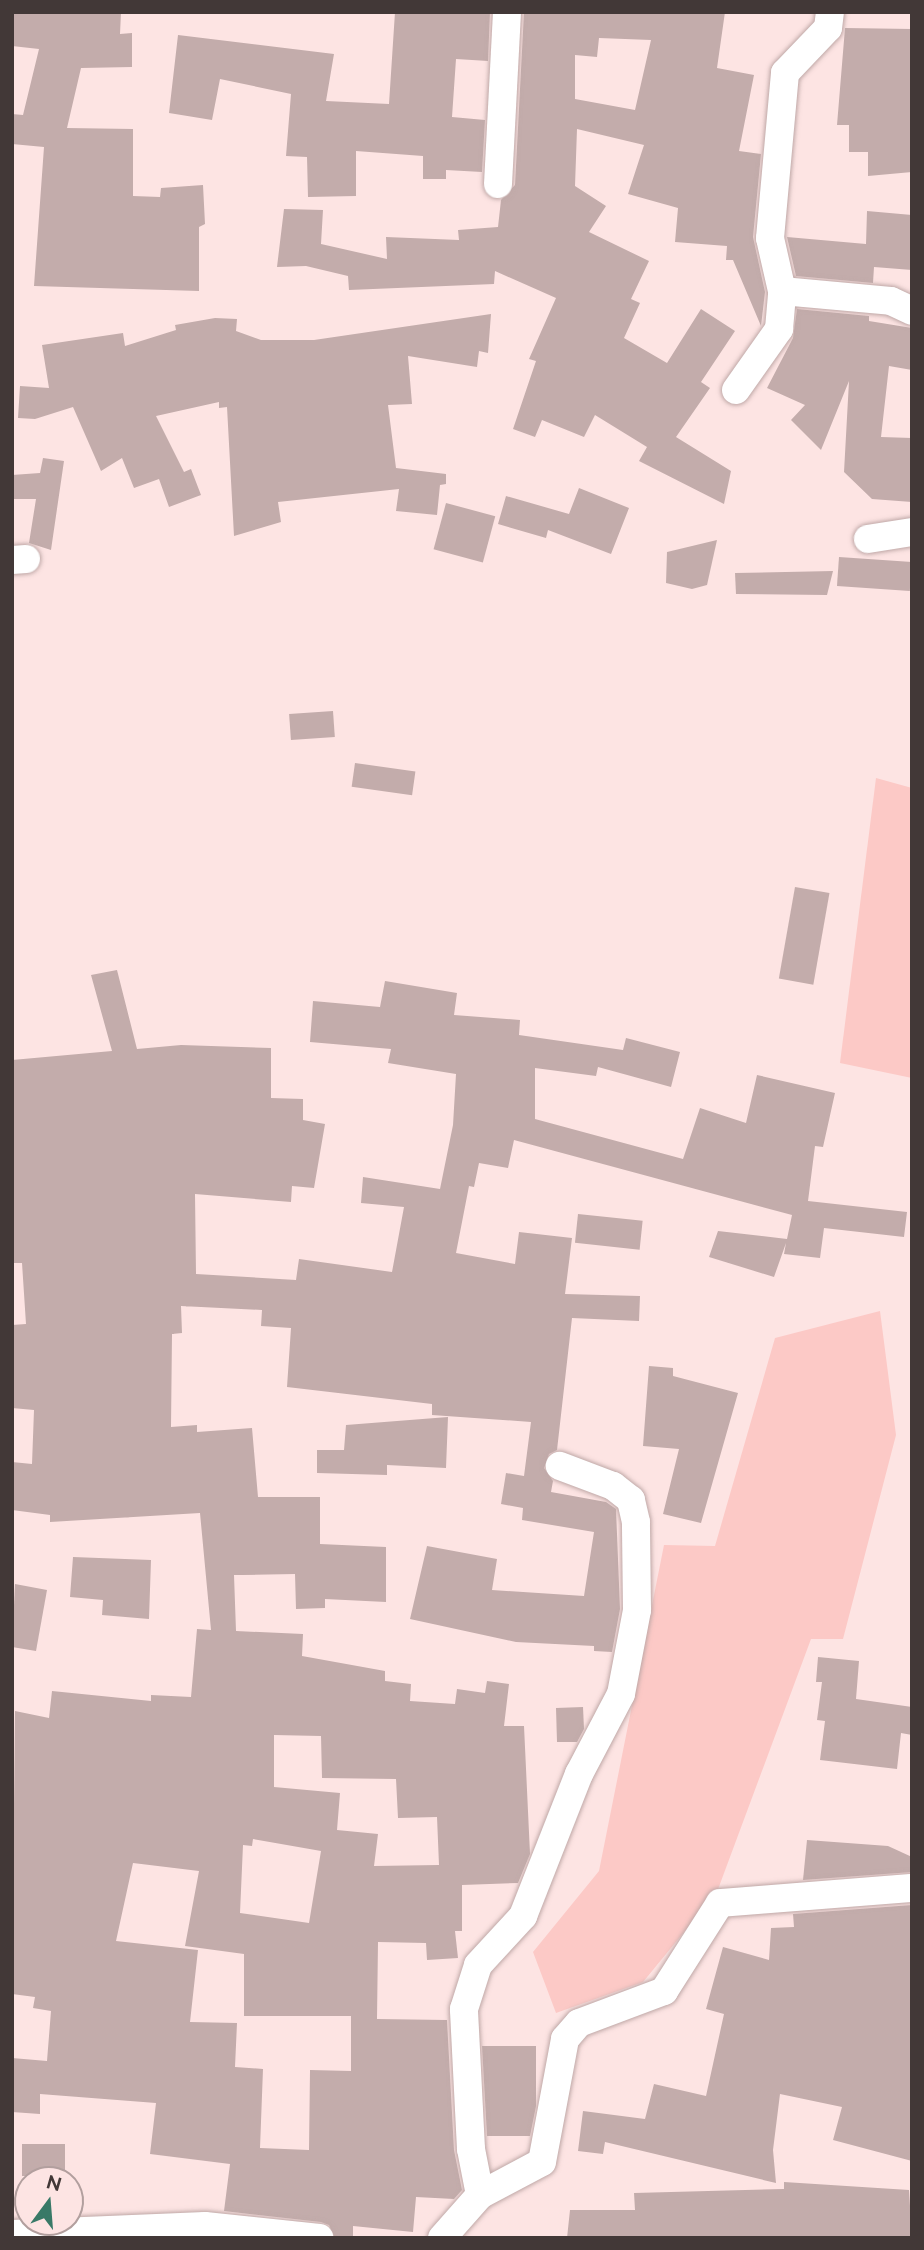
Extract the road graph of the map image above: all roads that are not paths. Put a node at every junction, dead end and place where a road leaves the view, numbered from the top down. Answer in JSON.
{"nodes":[{"id":1,"x":507,"y":12,"type":"edge"},
{"id":2,"x":830,"y":12,"type":"edge"},
{"id":3,"x":498,"y":184,"type":"dead end"},
{"id":4,"x":782,"y":291,"type":"junction"},
{"id":5,"x":912,"y":311,"type":"edge"},
{"id":6,"x":736,"y":390,"type":"dead end"},
{"id":7,"x":912,"y":532,"type":"edge"},
{"id":8,"x":867,"y":539,"type":"dead end"},
{"id":9,"x":560,"y":1466,"type":"dead end"},
{"id":10,"x":912,"y":1888,"type":"edge"},
{"id":11,"x":480,"y":2195,"type":"junction"},
{"id":12,"x":12,"y":2234,"type":"edge"},
{"id":13,"x":319,"y":2238,"type":"edge"},
{"id":14,"x":442,"y":2238,"type":"edge"}],
"edges":[{"from":1,"to":3,"type":"street"},
{"from":2,"to":4,"type":"street"},
{"from":4,"to":5,"type":"street"},
{"from":4,"to":6,"type":"street"},
{"from":7,"to":8,"type":"street"},
{"from":9,"to":11,"type":"street"},
{"from":10,"to":11,"type":"street"},
{"from":11,"to":14,"type":"street"},
{"from":12,"to":13,"type":"street"}]}
